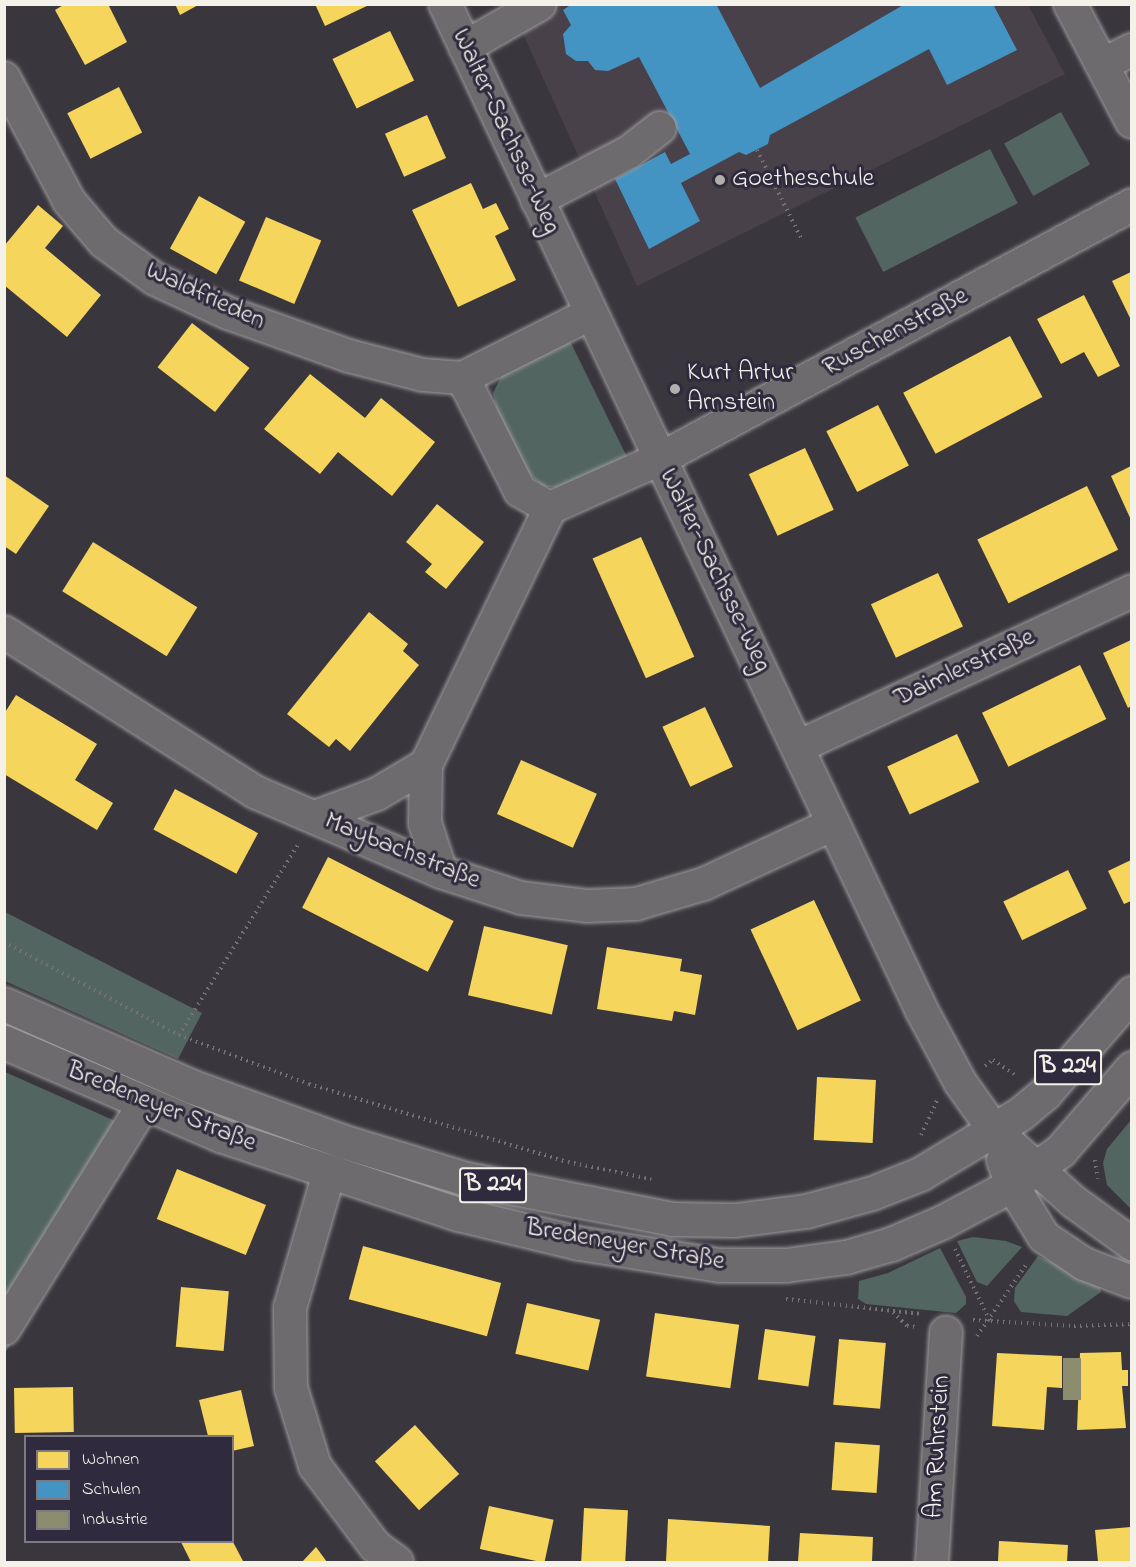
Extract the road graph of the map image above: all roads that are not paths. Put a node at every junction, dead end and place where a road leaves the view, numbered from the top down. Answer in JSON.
{"nodes":[{"id":1,"x":445,"y":4,"type":"edge"},
{"id":2,"x":540,"y":4,"type":"edge"},
{"id":3,"x":1070,"y":4,"type":"edge"},
{"id":4,"x":465,"y":47,"type":"junction"},
{"id":5,"x":1131,"y":50,"type":"edge"},
{"id":6,"x":1102,"y":65,"type":"junction"},
{"id":7,"x":4,"y":78,"type":"edge"},
{"id":8,"x":1131,"y":122,"type":"edge"},
{"id":9,"x":660,"y":128,"type":"dead end"},
{"id":10,"x":537,"y":200,"type":"junction"},
{"id":11,"x":1131,"y":205,"type":"edge"},
{"id":12,"x":590,"y":314,"type":"junction"},
{"id":13,"x":463,"y":378,"type":"junction"},
{"id":14,"x":660,"y":459,"type":"junction"},
{"id":15,"x":550,"y":508,"type":"junction"},
{"id":16,"x":1131,"y":591,"type":"edge"},
{"id":17,"x":4,"y":632,"type":"edge"},
{"id":18,"x":798,"y":747,"type":"junction"},
{"id":19,"x":426,"y":765,"type":"junction"},
{"id":20,"x":315,"y":817,"type":"junction"},
{"id":21,"x":833,"y":824,"type":"junction"},
{"id":22,"x":441,"y":872,"type":"junction"},
{"id":23,"x":1131,"y":993,"type":"edge"},
{"id":24,"x":4,"y":1004,"type":"edge"},
{"id":25,"x":4,"y":1042,"type":"edge"},
{"id":26,"x":1131,"y":1068,"type":"edge"},
{"id":27,"x":144,"y":1104,"type":"junction"},
{"id":28,"x":994,"y":1130,"type":"junction"},
{"id":29,"x":329,"y":1173,"type":"junction"},
{"id":30,"x":1024,"y":1177,"type":"junction"},
{"id":31,"x":1131,"y":1244,"type":"edge"},
{"id":32,"x":1131,"y":1282,"type":"edge"},
{"id":33,"x":947,"y":1322,"type":"road end"},
{"id":34,"x":4,"y":1329,"type":"edge"},
{"id":35,"x":397,"y":1563,"type":"edge"},
{"id":36,"x":932,"y":1563,"type":"edge"}],
"edges":[{"from":1,"to":4,"type":"street","name":"Walter-Sachsse-Weg"},
{"from":2,"to":4,"type":"street"},
{"from":3,"to":6,"type":"street"},
{"from":4,"to":10,"type":"street","name":"Walter-Sachsse-Weg"},
{"from":5,"to":6,"type":"street"},
{"from":6,"to":8,"type":"street"},
{"from":7,"to":13,"type":"street","name":"Waldfrieden"},
{"from":9,"to":10,"type":"street"},
{"from":10,"to":12,"type":"street","name":"Walter-Sachsse-Weg"},
{"from":11,"to":14,"type":"street","name":"Ruschenstraße"},
{"from":12,"to":13,"type":"street"},
{"from":12,"to":14,"type":"street","name":"Walter-Sachsse-Weg"},
{"from":13,"to":15,"type":"street"},
{"from":14,"to":15,"type":"street"},
{"from":14,"to":18,"type":"street","name":"Walter-Sachsse-Weg"},
{"from":15,"to":19,"type":"street"},
{"from":16,"to":18,"type":"street","name":"Daimlerstraße"},
{"from":17,"to":20,"type":"street","name":"Maybachstraße"},
{"from":18,"to":21,"type":"street","name":"Walter-Sachsse-Weg"},
{"from":19,"to":20,"type":"street"},
{"from":19,"to":22,"type":"street"},
{"from":20,"to":22,"type":"street","name":"Maybachstraße"},
{"from":21,"to":22,"type":"street","name":"Maybachstraße"},
{"from":21,"to":28,"type":"street","name":"Walter-Sachsse-Weg"},
{"from":23,"to":28,"type":"main road","number":"B 224"},
{"from":24,"to":28,"type":"main road","name":"Bredeneyer Straße","number":"B 224"},
{"from":25,"to":27,"type":"main road","name":"Bredeneyer Straße","number":"B 224"},
{"from":26,"to":30,"type":"main road","number":"B 224"},
{"from":27,"to":29,"type":"main road","name":"Bredeneyer Straße","number":"B 224"},
{"from":27,"to":34,"type":"street"},
{"from":28,"to":30,"type":"street"},
{"from":29,"to":30,"type":"main road","name":"Bredeneyer Straße","number":"B 224"},
{"from":29,"to":35,"type":"street"},
{"from":30,"to":31,"type":"street"},
{"from":30,"to":32,"type":"street"},
{"from":33,"to":36,"type":"street","name":"Am Ruhrstein"}]}
